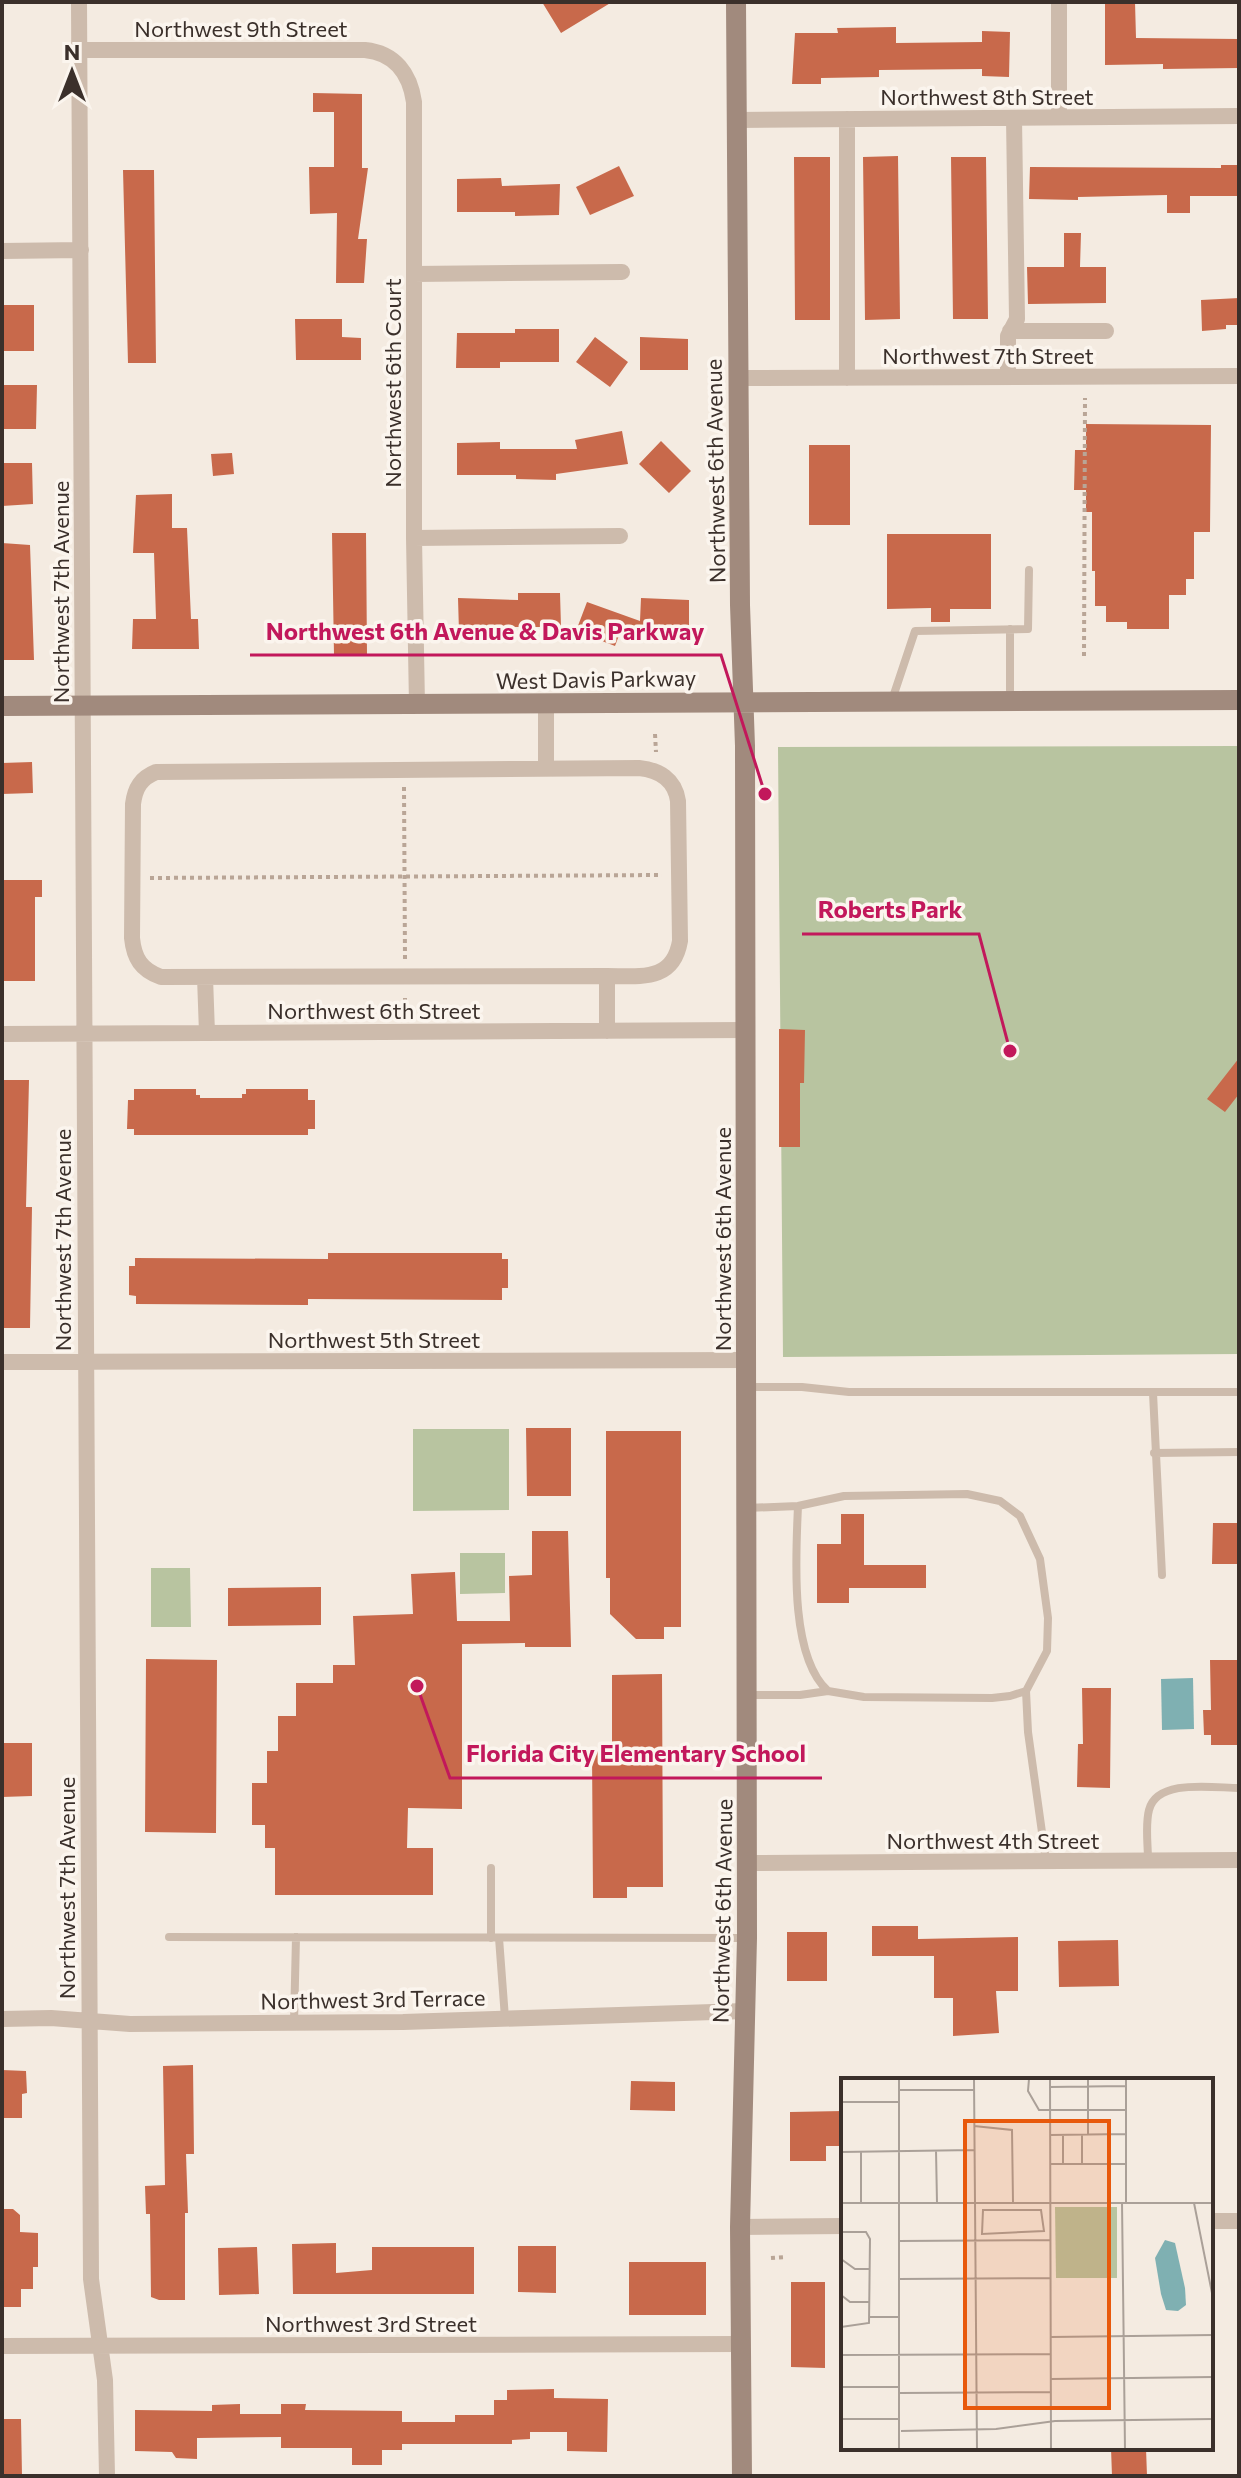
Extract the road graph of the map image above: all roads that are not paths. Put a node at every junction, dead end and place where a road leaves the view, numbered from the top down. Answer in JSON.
{"nodes":[{"id":1,"x":79,"y":2,"type":"edge"},
{"id":2,"x":736,"y":2,"type":"edge"},
{"id":3,"x":1059,"y":2,"type":"edge"},
{"id":4,"x":80,"y":50,"type":"junction"},
{"id":5,"x":399,"y":65,"type":"joint"},
{"id":6,"x":1239,"y":116,"type":"edge"},
{"id":7,"x":1059,"y":117,"type":"junction"},
{"id":8,"x":1014,"y":118,"type":"junction"},
{"id":9,"x":847,"y":119,"type":"junction"},
{"id":10,"x":736,"y":120,"type":"junction"},
{"id":11,"x":81,"y":250,"type":"junction"},
{"id":12,"x":2,"y":251,"type":"edge"},
{"id":13,"x":622,"y":272,"type":"dead end"},
{"id":14,"x":414,"y":274,"type":"junction"},
{"id":15,"x":1010,"y":331,"type":"junction"},
{"id":16,"x":1106,"y":331,"type":"dead end"},
{"id":17,"x":1239,"y":376,"type":"edge"},
{"id":18,"x":1008,"y":377,"type":"junction"},
{"id":19,"x":737,"y":378,"type":"junction"},
{"id":20,"x":847,"y":378,"type":"junction"},
{"id":21,"x":620,"y":536,"type":"dead end"},
{"id":22,"x":414,"y":538,"type":"junction"},
{"id":23,"x":1029,"y":570,"type":"dead end"},
{"id":24,"x":1010,"y":629,"type":"junction"},
{"id":25,"x":1010,"y":700,"type":"junction"},
{"id":26,"x":1239,"y":700,"type":"edge"},
{"id":27,"x":892,"y":701,"type":"junction"},
{"id":28,"x":744,"y":702,"type":"junction"},
{"id":29,"x":546,"y":704,"type":"junction"},
{"id":30,"x":83,"y":705,"type":"junction"},
{"id":31,"x":417,"y":705,"type":"junction"},
{"id":32,"x":2,"y":706,"type":"edge"},
{"id":33,"x":546,"y":768,"type":"junction"},
{"id":34,"x":607,"y":976,"type":"junction"},
{"id":35,"x":205,"y":977,"type":"junction"},
{"id":36,"x":745,"y":1030,"type":"junction"},
{"id":37,"x":607,"y":1031,"type":"junction"},
{"id":38,"x":207,"y":1033,"type":"junction"},
{"id":39,"x":2,"y":1034,"type":"edge"},
{"id":40,"x":82,"y":1034,"type":"junction"},
{"id":41,"x":746,"y":1360,"type":"junction"},
{"id":42,"x":2,"y":1362,"type":"edge"},
{"id":43,"x":85,"y":1362,"type":"junction"},
{"id":44,"x":746,"y":1387,"type":"junction"},
{"id":45,"x":1239,"y":1392,"type":"edge"},
{"id":46,"x":1153,"y":1393,"type":"junction"},
{"id":47,"x":1239,"y":1452,"type":"edge"},
{"id":48,"x":1154,"y":1453,"type":"junction"},
{"id":49,"x":798,"y":1506,"type":"junction"},
{"id":50,"x":746,"y":1508,"type":"junction"},
{"id":51,"x":1162,"y":1575,"type":"dead end"},
{"id":52,"x":828,"y":1691,"type":"junction"},
{"id":53,"x":1026,"y":1691,"type":"junction"},
{"id":54,"x":747,"y":1695,"type":"junction"},
{"id":55,"x":1239,"y":1788,"type":"edge"},
{"id":56,"x":1239,"y":1860,"type":"edge"},
{"id":57,"x":1148,"y":1861,"type":"junction"},
{"id":58,"x":1046,"y":1862,"type":"junction"},
{"id":59,"x":747,"y":1863,"type":"junction"},
{"id":60,"x":491,"y":1868,"type":"dead end"},
{"id":61,"x":169,"y":1937,"type":"dead end"},
{"id":62,"x":296,"y":1937,"type":"junction"},
{"id":63,"x":495,"y":1938,"type":"junction"},
{"id":64,"x":747,"y":1938,"type":"junction"},
{"id":65,"x":745,"y":2011,"type":"junction"},
{"id":66,"x":505,"y":2018,"type":"junction"},
{"id":67,"x":2,"y":2019,"type":"edge"},
{"id":68,"x":89,"y":2022,"type":"junction"},
{"id":69,"x":294,"y":2023,"type":"junction"},
{"id":70,"x":1213,"y":2221,"type":"edge"},
{"id":71,"x":1239,"y":2221,"type":"edge"},
{"id":72,"x":841,"y":2226,"type":"edge"},
{"id":73,"x":740,"y":2227,"type":"junction"},
{"id":74,"x":741,"y":2344,"type":"junction"},
{"id":75,"x":99,"y":2345,"type":"junction"},
{"id":76,"x":2,"y":2346,"type":"edge"},
{"id":77,"x":107,"y":2476,"type":"edge"},
{"id":78,"x":742,"y":2476,"type":"edge"}],
"edges":[{"from":1,"to":4,"type":"street","name":"Northwest 7th Avenue"},
{"from":2,"to":10,"type":"street","name":"Northwest 6th Avenue"},
{"from":3,"to":7,"type":"street"},
{"from":4,"to":5,"type":"street","name":"Northwest 9th Street"},
{"from":4,"to":11,"type":"street","name":"Northwest 7th Avenue"},
{"from":5,"to":14,"type":"street","name":"Northwest 6th Court"},
{"from":6,"to":7,"type":"street","name":"Northwest 8th Street"},
{"from":7,"to":8,"type":"street","name":"Northwest 8th Street"},
{"from":8,"to":9,"type":"street","name":"Northwest 8th Street"},
{"from":8,"to":15,"type":"street"},
{"from":9,"to":10,"type":"street","name":"Northwest 8th Street"},
{"from":9,"to":20,"type":"street"},
{"from":10,"to":19,"type":"street","name":"Northwest 6th Avenue"},
{"from":11,"to":12,"type":"street"},
{"from":11,"to":30,"type":"street","name":"Northwest 7th Avenue"},
{"from":13,"to":14,"type":"street"},
{"from":14,"to":22,"type":"street","name":"Northwest 6th Court"},
{"from":15,"to":16,"type":"street"},
{"from":15,"to":18,"type":"street"},
{"from":17,"to":18,"type":"street","name":"Northwest 7th Street"},
{"from":18,"to":20,"type":"street","name":"Northwest 7th Street"},
{"from":19,"to":20,"type":"street","name":"Northwest 7th Street"},
{"from":19,"to":28,"type":"street","name":"Northwest 6th Avenue"},
{"from":21,"to":22,"type":"street"},
{"from":22,"to":31,"type":"street","name":"Northwest 6th Court"},
{"from":23,"to":24,"type":"lane"},
{"from":24,"to":25,"type":"lane"},
{"from":24,"to":27,"type":"lane"},
{"from":25,"to":26,"type":"street","name":"West Davis Parkway"},
{"from":25,"to":27,"type":"street","name":"West Davis Parkway"},
{"from":27,"to":28,"type":"street","name":"West Davis Parkway"},
{"from":28,"to":29,"type":"street","name":"West Davis Parkway"},
{"from":28,"to":36,"type":"street","name":"Northwest 6th Avenue"},
{"from":29,"to":31,"type":"street","name":"West Davis Parkway"},
{"from":29,"to":33,"type":"street"},
{"from":30,"to":31,"type":"street","name":"West Davis Parkway"},
{"from":30,"to":32,"type":"street","name":"West Davis Parkway"},
{"from":30,"to":40,"type":"street","name":"Northwest 7th Avenue"},
{"from":33,"to":34,"type":"street"},
{"from":33,"to":35,"type":"street"},
{"from":34,"to":35,"type":"street"},
{"from":34,"to":37,"type":"street"},
{"from":35,"to":38,"type":"street"},
{"from":36,"to":37,"type":"street","name":"Northwest 6th Street"},
{"from":36,"to":41,"type":"street","name":"Northwest 6th Avenue"},
{"from":37,"to":38,"type":"street","name":"Northwest 6th Street"},
{"from":38,"to":40,"type":"street","name":"Northwest 6th Street"},
{"from":39,"to":40,"type":"street","name":"Northwest 6th Street"},
{"from":40,"to":43,"type":"street","name":"Northwest 7th Avenue"},
{"from":41,"to":43,"type":"street","name":"Northwest 5th Street"},
{"from":41,"to":44,"type":"street","name":"Northwest 6th Avenue"},
{"from":42,"to":43,"type":"street","name":"Northwest 5th Street"},
{"from":43,"to":68,"type":"street","name":"Northwest 7th Avenue"},
{"from":44,"to":46,"type":"lane"},
{"from":44,"to":50,"type":"street","name":"Northwest 6th Avenue"},
{"from":45,"to":46,"type":"lane"},
{"from":46,"to":48,"type":"lane"},
{"from":47,"to":48,"type":"lane"},
{"from":48,"to":51,"type":"lane"},
{"from":49,"to":50,"type":"lane"},
{"from":49,"to":52,"type":"lane"},
{"from":49,"to":53,"type":"lane"},
{"from":50,"to":54,"type":"street","name":"Northwest 6th Avenue"},
{"from":52,"to":53,"type":"lane"},
{"from":52,"to":54,"type":"lane"},
{"from":53,"to":58,"type":"lane"},
{"from":54,"to":59,"type":"street","name":"Northwest 6th Avenue"},
{"from":55,"to":57,"type":"lane"},
{"from":56,"to":57,"type":"street","name":"Northwest 4th Street"},
{"from":57,"to":58,"type":"street","name":"Northwest 4th Street"},
{"from":58,"to":59,"type":"street","name":"Northwest 4th Street"},
{"from":59,"to":64,"type":"street","name":"Northwest 6th Avenue"},
{"from":60,"to":63,"type":"lane"},
{"from":61,"to":62,"type":"lane"},
{"from":62,"to":63,"type":"lane"},
{"from":62,"to":69,"type":"lane"},
{"from":63,"to":64,"type":"lane"},
{"from":63,"to":66,"type":"lane"},
{"from":64,"to":65,"type":"street","name":"Northwest 6th Avenue"},
{"from":65,"to":66,"type":"street","name":"Northwest 3rd Terrace"},
{"from":65,"to":73,"type":"street","name":"Northwest 6th Avenue"},
{"from":66,"to":69,"type":"street","name":"Northwest 3rd Terrace"},
{"from":67,"to":68,"type":"street","name":"Northwest 3rd Terrace"},
{"from":68,"to":69,"type":"street","name":"Northwest 3rd Terrace"},
{"from":68,"to":75,"type":"street","name":"Northwest 7th Avenue"},
{"from":70,"to":71,"type":"street"},
{"from":72,"to":73,"type":"street"},
{"from":73,"to":74,"type":"street","name":"Northwest 6th Avenue"},
{"from":74,"to":75,"type":"street","name":"Northwest 3rd Street"},
{"from":74,"to":78,"type":"street","name":"Northwest 6th Avenue"},
{"from":75,"to":76,"type":"street","name":"Northwest 3rd Street"},
{"from":75,"to":77,"type":"street","name":"Northwest 7th Avenue"}]}
